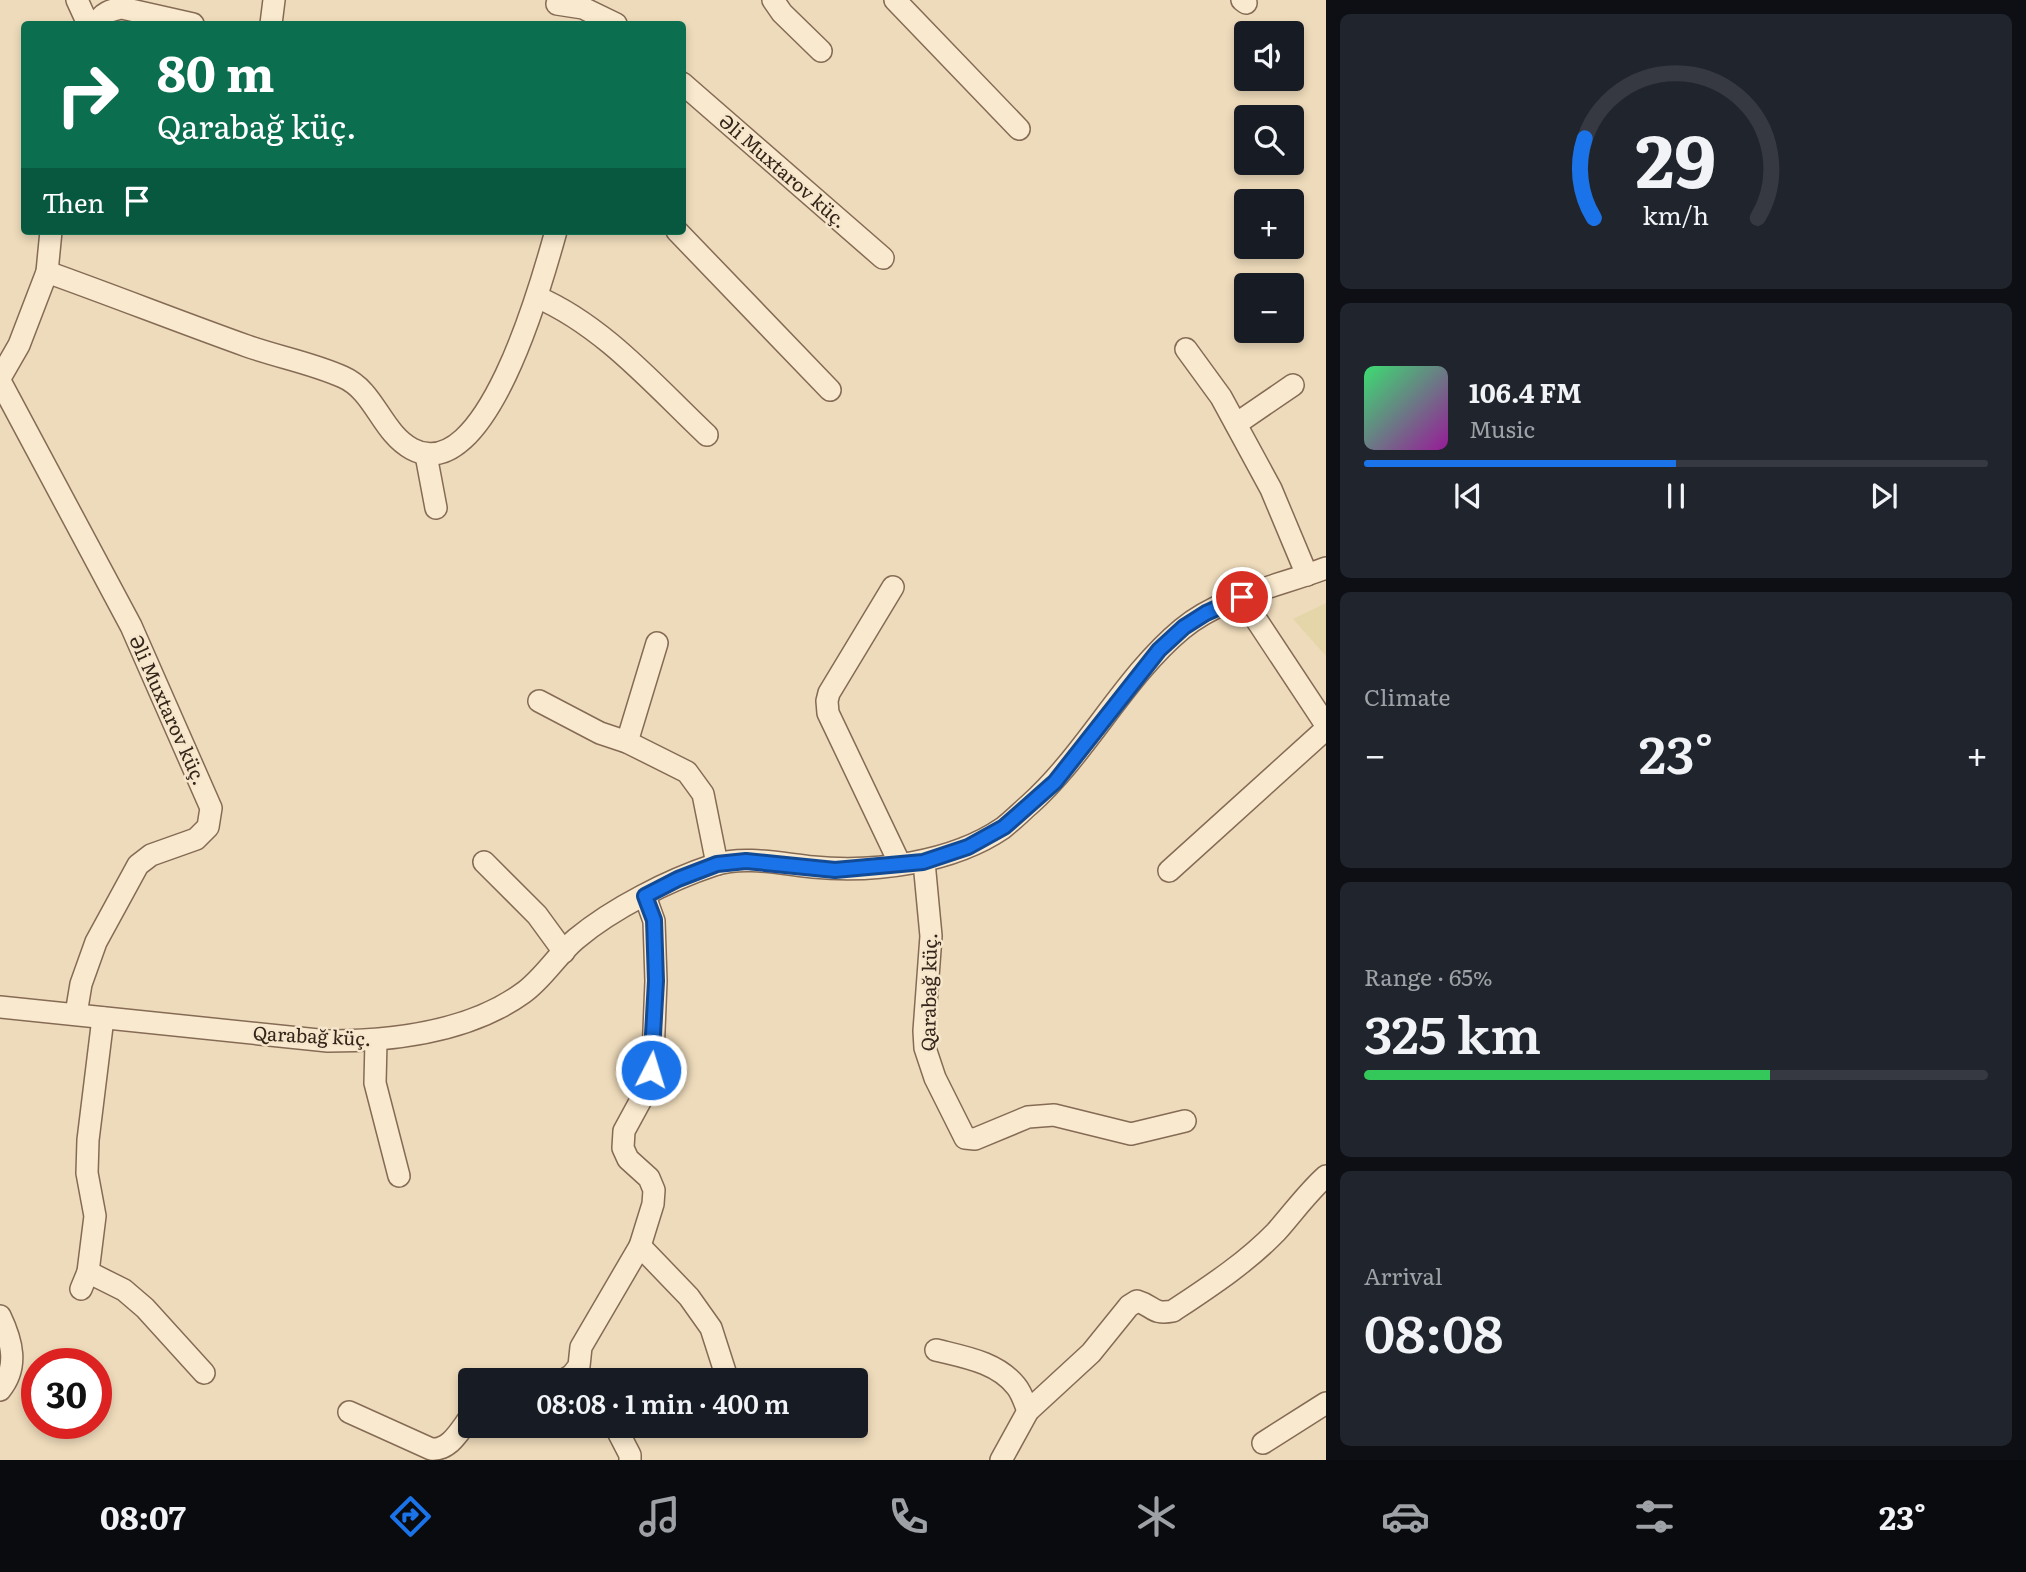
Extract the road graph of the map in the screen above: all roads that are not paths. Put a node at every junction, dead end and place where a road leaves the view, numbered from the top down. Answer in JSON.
{"nodes":[{"id":1,"x":77,"y":0,"type":"edge"},
{"id":2,"x":274,"y":0,"type":"edge"},
{"id":3,"x":773,"y":0,"type":"edge"},
{"id":4,"x":895,"y":0,"type":"edge"},
{"id":5,"x":557,"y":9,"type":"edge"},
{"id":6,"x":87,"y":21,"type":"edge"},
{"id":7,"x":98,"y":21,"type":"edge"},
{"id":8,"x":180,"y":21,"type":"edge"},
{"id":9,"x":271,"y":21,"type":"edge"},
{"id":10,"x":609,"y":21,"type":"edge"},
{"id":11,"x":821,"y":51,"type":"dead end"},
{"id":12,"x":686,"y":86,"type":"edge"},
{"id":13,"x":1019,"y":129,"type":"dead end"},
{"id":14,"x":51,"y":235,"type":"edge"},
{"id":15,"x":555,"y":235,"type":"edge"},
{"id":16,"x":681,"y":235,"type":"edge"},
{"id":17,"x":883,"y":258,"type":"dead end"},
{"id":18,"x":47,"y":272,"type":"junction"},
{"id":19,"x":537,"y":297,"type":"junction"},
{"id":20,"x":1186,"y":349,"type":"dead end"},
{"id":21,"x":0,"y":379,"type":"edge"},
{"id":22,"x":1293,"y":385,"type":"dead end"},
{"id":23,"x":830,"y":390,"type":"dead end"},
{"id":24,"x":1236,"y":424,"type":"junction"},
{"id":25,"x":707,"y":435,"type":"dead end"},
{"id":26,"x":426,"y":455,"type":"junction"},
{"id":27,"x":436,"y":508,"type":"dead end"},
{"id":28,"x":1317,"y":571,"type":"edge"},
{"id":29,"x":893,"y":587,"type":"dead end"},
{"id":30,"x":1242,"y":597,"type":"junction"},
{"id":31,"x":657,"y":643,"type":"dead end"},
{"id":32,"x":539,"y":701,"type":"dead end"},
{"id":33,"x":1326,"y":727,"type":"edge"},
{"id":34,"x":627,"y":742,"type":"junction"},
{"id":35,"x":484,"y":862,"type":"dead end"},
{"id":36,"x":923,"y":862,"type":"junction"},
{"id":37,"x":717,"y":864,"type":"junction"},
{"id":38,"x":900,"y":864,"type":"junction"},
{"id":39,"x":1168,"y":871,"type":"dead end"},
{"id":40,"x":645,"y":896,"type":"junction"},
{"id":41,"x":564,"y":952,"type":"junction"},
{"id":42,"x":0,"y":1007,"type":"edge"},
{"id":43,"x":76,"y":1014,"type":"junction"},
{"id":44,"x":103,"y":1018,"type":"junction"},
{"id":45,"x":376,"y":1041,"type":"junction"},
{"id":46,"x":1185,"y":1121,"type":"dead end"},
{"id":47,"x":399,"y":1176,"type":"dead end"},
{"id":48,"x":1326,"y":1176,"type":"edge"},
{"id":49,"x":640,"y":1246,"type":"junction"},
{"id":50,"x":0,"y":1316,"type":"edge"},
{"id":51,"x":936,"y":1350,"type":"dead end"},
{"id":52,"x":584,"y":1368,"type":"edge"},
{"id":53,"x":724,"y":1368,"type":"edge"},
{"id":54,"x":204,"y":1373,"type":"dead end"},
{"id":55,"x":0,"y":1390,"type":"edge"},
{"id":56,"x":1326,"y":1403,"type":"edge"},
{"id":57,"x":1028,"y":1411,"type":"junction"},
{"id":58,"x":349,"y":1412,"type":"dead end"},
{"id":59,"x":458,"y":1432,"type":"edge"},
{"id":60,"x":621,"y":1438,"type":"edge"},
{"id":61,"x":1263,"y":1443,"type":"dead end"},
{"id":62,"x":630,"y":1460,"type":"edge"},
{"id":63,"x":1002,"y":1460,"type":"edge"}],
"edges":[{"from":1,"to":6,"type":"street"},
{"from":2,"to":9,"type":"street"},
{"from":3,"to":11,"type":"street"},
{"from":4,"to":13,"type":"street"},
{"from":5,"to":10,"type":"street"},
{"from":7,"to":8,"type":"street"},
{"from":12,"to":17,"type":"street","name":"Əli Muxtarov küç."},
{"from":14,"to":18,"type":"street"},
{"from":15,"to":19,"type":"street"},
{"from":16,"to":23,"type":"street"},
{"from":18,"to":21,"type":"street"},
{"from":18,"to":26,"type":"street"},
{"from":19,"to":25,"type":"street"},
{"from":19,"to":26,"type":"street"},
{"from":20,"to":24,"type":"street"},
{"from":21,"to":43,"type":"street","name":"Əli Muxtarov küç."},
{"from":22,"to":24,"type":"street"},
{"from":24,"to":28,"type":"street"},
{"from":26,"to":27,"type":"street"},
{"from":28,"to":30,"type":"street","name":"Qarabağ küç."},
{"from":29,"to":38,"type":"street"},
{"from":30,"to":33,"type":"street"},
{"from":30,"to":36,"type":"street","name":"Qarabağ küç."},
{"from":31,"to":34,"type":"street"},
{"from":32,"to":34,"type":"street"},
{"from":33,"to":39,"type":"street"},
{"from":34,"to":37,"type":"street"},
{"from":35,"to":41,"type":"street"},
{"from":36,"to":38,"type":"street","name":"Qarabağ küç."},
{"from":36,"to":46,"type":"street","name":"Qarabağ küç."},
{"from":37,"to":38,"type":"street","name":"Qarabağ küç."},
{"from":37,"to":40,"type":"street","name":"Qarabağ küç."},
{"from":40,"to":41,"type":"street","name":"Qarabağ küç."},
{"from":40,"to":49,"type":"street"},
{"from":41,"to":45,"type":"street","name":"Qarabağ küç."},
{"from":42,"to":43,"type":"street","name":"Qarabağ küç."},
{"from":43,"to":44,"type":"street","name":"Qarabağ küç."},
{"from":44,"to":45,"type":"street","name":"Qarabağ küç."},
{"from":44,"to":54,"type":"street"},
{"from":45,"to":47,"type":"street"},
{"from":48,"to":57,"type":"street"},
{"from":49,"to":52,"type":"street"},
{"from":49,"to":53,"type":"street"},
{"from":50,"to":55,"type":"street"},
{"from":51,"to":57,"type":"street"},
{"from":56,"to":61,"type":"street"},
{"from":57,"to":63,"type":"street"},
{"from":58,"to":59,"type":"street"},
{"from":60,"to":62,"type":"street"}]}
